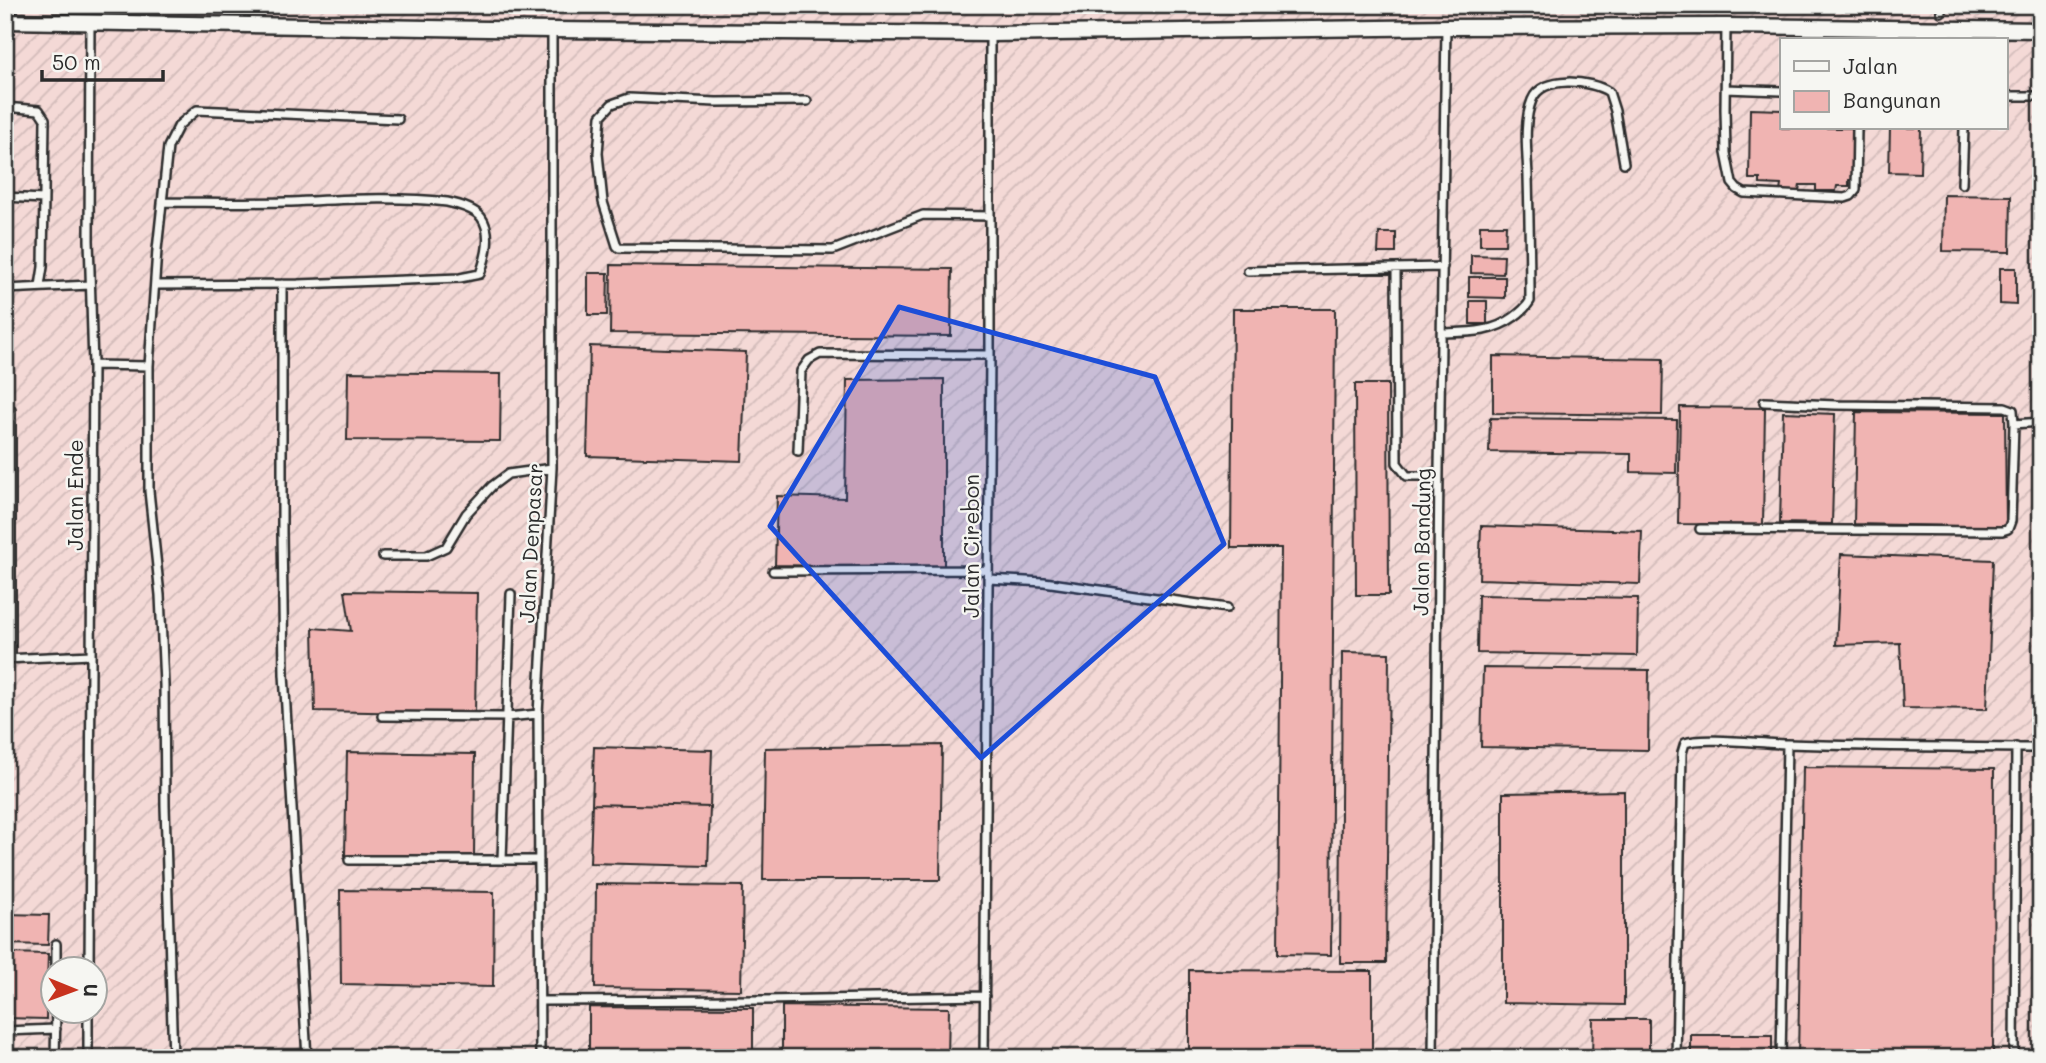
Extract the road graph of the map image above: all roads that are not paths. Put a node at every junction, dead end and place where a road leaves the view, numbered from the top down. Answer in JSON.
{"nodes":[{"id":1,"x":5,"y":21,"type":"edge"},
{"id":2,"x":90,"y":22,"type":"junction"},
{"id":3,"x":1726,"y":26,"type":"junction"},
{"id":4,"x":1446,"y":27,"type":"junction"},
{"id":5,"x":552,"y":30,"type":"junction"},
{"id":6,"x":2041,"y":30,"type":"edge"},
{"id":7,"x":990,"y":34,"type":"junction"},
{"id":8,"x":1725,"y":89,"type":"junction"},
{"id":9,"x":1780,"y":91,"type":"edge"},
{"id":10,"x":2008,"y":96,"type":"edge"},
{"id":11,"x":2041,"y":96,"type":"edge"},
{"id":12,"x":807,"y":101,"type":"dead end"},
{"id":13,"x":5,"y":107,"type":"edge"},
{"id":14,"x":398,"y":119,"type":"dead end"},
{"id":15,"x":1857,"y":130,"type":"edge"},
{"id":16,"x":1964,"y":130,"type":"edge"},
{"id":17,"x":1624,"y":163,"type":"dead end"},
{"id":18,"x":1962,"y":184,"type":"dead end"},
{"id":19,"x":5,"y":197,"type":"edge"},
{"id":20,"x":43,"y":199,"type":"junction"},
{"id":21,"x":163,"y":202,"type":"junction"},
{"id":22,"x":990,"y":216,"type":"junction"},
{"id":23,"x":1443,"y":267,"type":"junction"},
{"id":24,"x":1396,"y":268,"type":"junction"},
{"id":25,"x":1248,"y":271,"type":"dead end"},
{"id":26,"x":282,"y":284,"type":"junction"},
{"id":27,"x":90,"y":285,"type":"junction"},
{"id":28,"x":155,"y":285,"type":"junction"},
{"id":29,"x":40,"y":286,"type":"junction"},
{"id":30,"x":5,"y":289,"type":"edge"},
{"id":31,"x":1442,"y":333,"type":"junction"},
{"id":32,"x":990,"y":355,"type":"junction"},
{"id":33,"x":93,"y":365,"type":"junction"},
{"id":34,"x":149,"y":366,"type":"junction"},
{"id":35,"x":1764,"y":402,"type":"dead end"},
{"id":36,"x":5,"y":410,"type":"edge"},
{"id":37,"x":2041,"y":422,"type":"edge"},
{"id":38,"x":2014,"y":424,"type":"junction"},
{"id":39,"x":798,"y":451,"type":"dead end"},
{"id":40,"x":552,"y":468,"type":"junction"},
{"id":41,"x":1439,"y":470,"type":"junction"},
{"id":42,"x":1700,"y":529,"type":"dead end"},
{"id":43,"x":383,"y":556,"type":"dead end"},
{"id":44,"x":773,"y":571,"type":"dead end"},
{"id":45,"x":987,"y":575,"type":"junction"},
{"id":46,"x":511,"y":594,"type":"dead end"},
{"id":47,"x":1227,"y":608,"type":"dead end"},
{"id":48,"x":91,"y":655,"type":"junction"},
{"id":49,"x":8,"y":659,"type":"edge"},
{"id":50,"x":538,"y":714,"type":"junction"},
{"id":51,"x":382,"y":716,"type":"dead end"},
{"id":52,"x":507,"y":717,"type":"junction"},
{"id":53,"x":1787,"y":744,"type":"junction"},
{"id":54,"x":2016,"y":747,"type":"junction"},
{"id":55,"x":2041,"y":748,"type":"edge"},
{"id":56,"x":349,"y":860,"type":"dead end"},
{"id":57,"x":502,"y":860,"type":"junction"},
{"id":58,"x":539,"y":860,"type":"junction"},
{"id":59,"x":57,"y":944,"type":"dead end"},
{"id":60,"x":57,"y":954,"type":"edge"},
{"id":61,"x":89,"y":954,"type":"edge"},
{"id":62,"x":985,"y":996,"type":"junction"},
{"id":63,"x":540,"y":1001,"type":"junction"},
{"id":64,"x":56,"y":1024,"type":"edge"},
{"id":65,"x":88,"y":1024,"type":"edge"},
{"id":66,"x":56,"y":1029,"type":"junction"},
{"id":67,"x":5,"y":1031,"type":"edge"},
{"id":68,"x":55,"y":1058,"type":"edge"},
{"id":69,"x":88,"y":1058,"type":"edge"},
{"id":70,"x":173,"y":1058,"type":"edge"},
{"id":71,"x":307,"y":1058,"type":"edge"},
{"id":72,"x":540,"y":1058,"type":"edge"},
{"id":73,"x":984,"y":1058,"type":"edge"},
{"id":74,"x":1433,"y":1058,"type":"edge"},
{"id":75,"x":1676,"y":1058,"type":"edge"},
{"id":76,"x":1781,"y":1058,"type":"edge"},
{"id":77,"x":2014,"y":1058,"type":"edge"}],
"edges":[{"from":1,"to":2,"type":"street"},
{"from":2,"to":5,"type":"street"},
{"from":2,"to":27,"type":"lane","name":"Jalan Ende"},
{"from":3,"to":4,"type":"street"},
{"from":3,"to":6,"type":"street"},
{"from":3,"to":8,"type":"lane"},
{"from":4,"to":7,"type":"street"},
{"from":4,"to":23,"type":"lane","name":"Jalan Bandung"},
{"from":5,"to":7,"type":"street"},
{"from":5,"to":40,"type":"lane","name":"Jalan Denpasar"},
{"from":7,"to":22,"type":"lane","name":"Jalan Cirebon"},
{"from":8,"to":9,"type":"lane"},
{"from":8,"to":15,"type":"lane"},
{"from":10,"to":11,"type":"lane"},
{"from":12,"to":22,"type":"lane"},
{"from":13,"to":20,"type":"lane"},
{"from":14,"to":21,"type":"lane"},
{"from":16,"to":18,"type":"lane"},
{"from":17,"to":31,"type":"lane"},
{"from":19,"to":20,"type":"lane"},
{"from":20,"to":29,"type":"lane"},
{"from":21,"to":26,"type":"lane"},
{"from":21,"to":28,"type":"lane"},
{"from":22,"to":32,"type":"lane","name":"Jalan Cirebon"},
{"from":23,"to":24,"type":"lane"},
{"from":23,"to":31,"type":"lane","name":"Jalan Bandung"},
{"from":24,"to":25,"type":"lane"},
{"from":24,"to":41,"type":"lane"},
{"from":26,"to":28,"type":"lane"},
{"from":26,"to":71,"type":"lane"},
{"from":27,"to":29,"type":"lane"},
{"from":27,"to":33,"type":"lane","name":"Jalan Ende"},
{"from":28,"to":34,"type":"lane"},
{"from":29,"to":30,"type":"lane"},
{"from":31,"to":41,"type":"lane","name":"Jalan Bandung"},
{"from":32,"to":39,"type":"lane"},
{"from":32,"to":45,"type":"lane","name":"Jalan Cirebon"},
{"from":33,"to":34,"type":"lane"},
{"from":33,"to":48,"type":"lane","name":"Jalan Ende"},
{"from":34,"to":70,"type":"lane"},
{"from":35,"to":38,"type":"lane"},
{"from":36,"to":49,"type":"lane"},
{"from":37,"to":38,"type":"lane"},
{"from":38,"to":42,"type":"lane"},
{"from":40,"to":43,"type":"lane"},
{"from":40,"to":50,"type":"lane","name":"Jalan Denpasar"},
{"from":41,"to":74,"type":"lane","name":"Jalan Bandung"},
{"from":44,"to":45,"type":"lane"},
{"from":45,"to":47,"type":"lane"},
{"from":45,"to":62,"type":"lane","name":"Jalan Cirebon"},
{"from":46,"to":52,"type":"lane"},
{"from":48,"to":49,"type":"lane"},
{"from":48,"to":61,"type":"lane","name":"Jalan Ende"},
{"from":50,"to":52,"type":"lane"},
{"from":50,"to":58,"type":"lane","name":"Jalan Denpasar"},
{"from":51,"to":52,"type":"lane"},
{"from":52,"to":57,"type":"lane"},
{"from":53,"to":54,"type":"lane"},
{"from":53,"to":75,"type":"lane"},
{"from":53,"to":76,"type":"lane"},
{"from":54,"to":55,"type":"lane"},
{"from":54,"to":77,"type":"lane"},
{"from":56,"to":57,"type":"lane"},
{"from":57,"to":58,"type":"lane"},
{"from":58,"to":63,"type":"lane","name":"Jalan Denpasar"},
{"from":59,"to":60,"type":"lane"},
{"from":62,"to":63,"type":"lane"},
{"from":62,"to":73,"type":"lane","name":"Jalan Cirebon"},
{"from":63,"to":72,"type":"lane","name":"Jalan Denpasar"},
{"from":64,"to":66,"type":"lane"},
{"from":65,"to":69,"type":"lane"},
{"from":66,"to":67,"type":"lane"},
{"from":66,"to":68,"type":"lane"}]}
